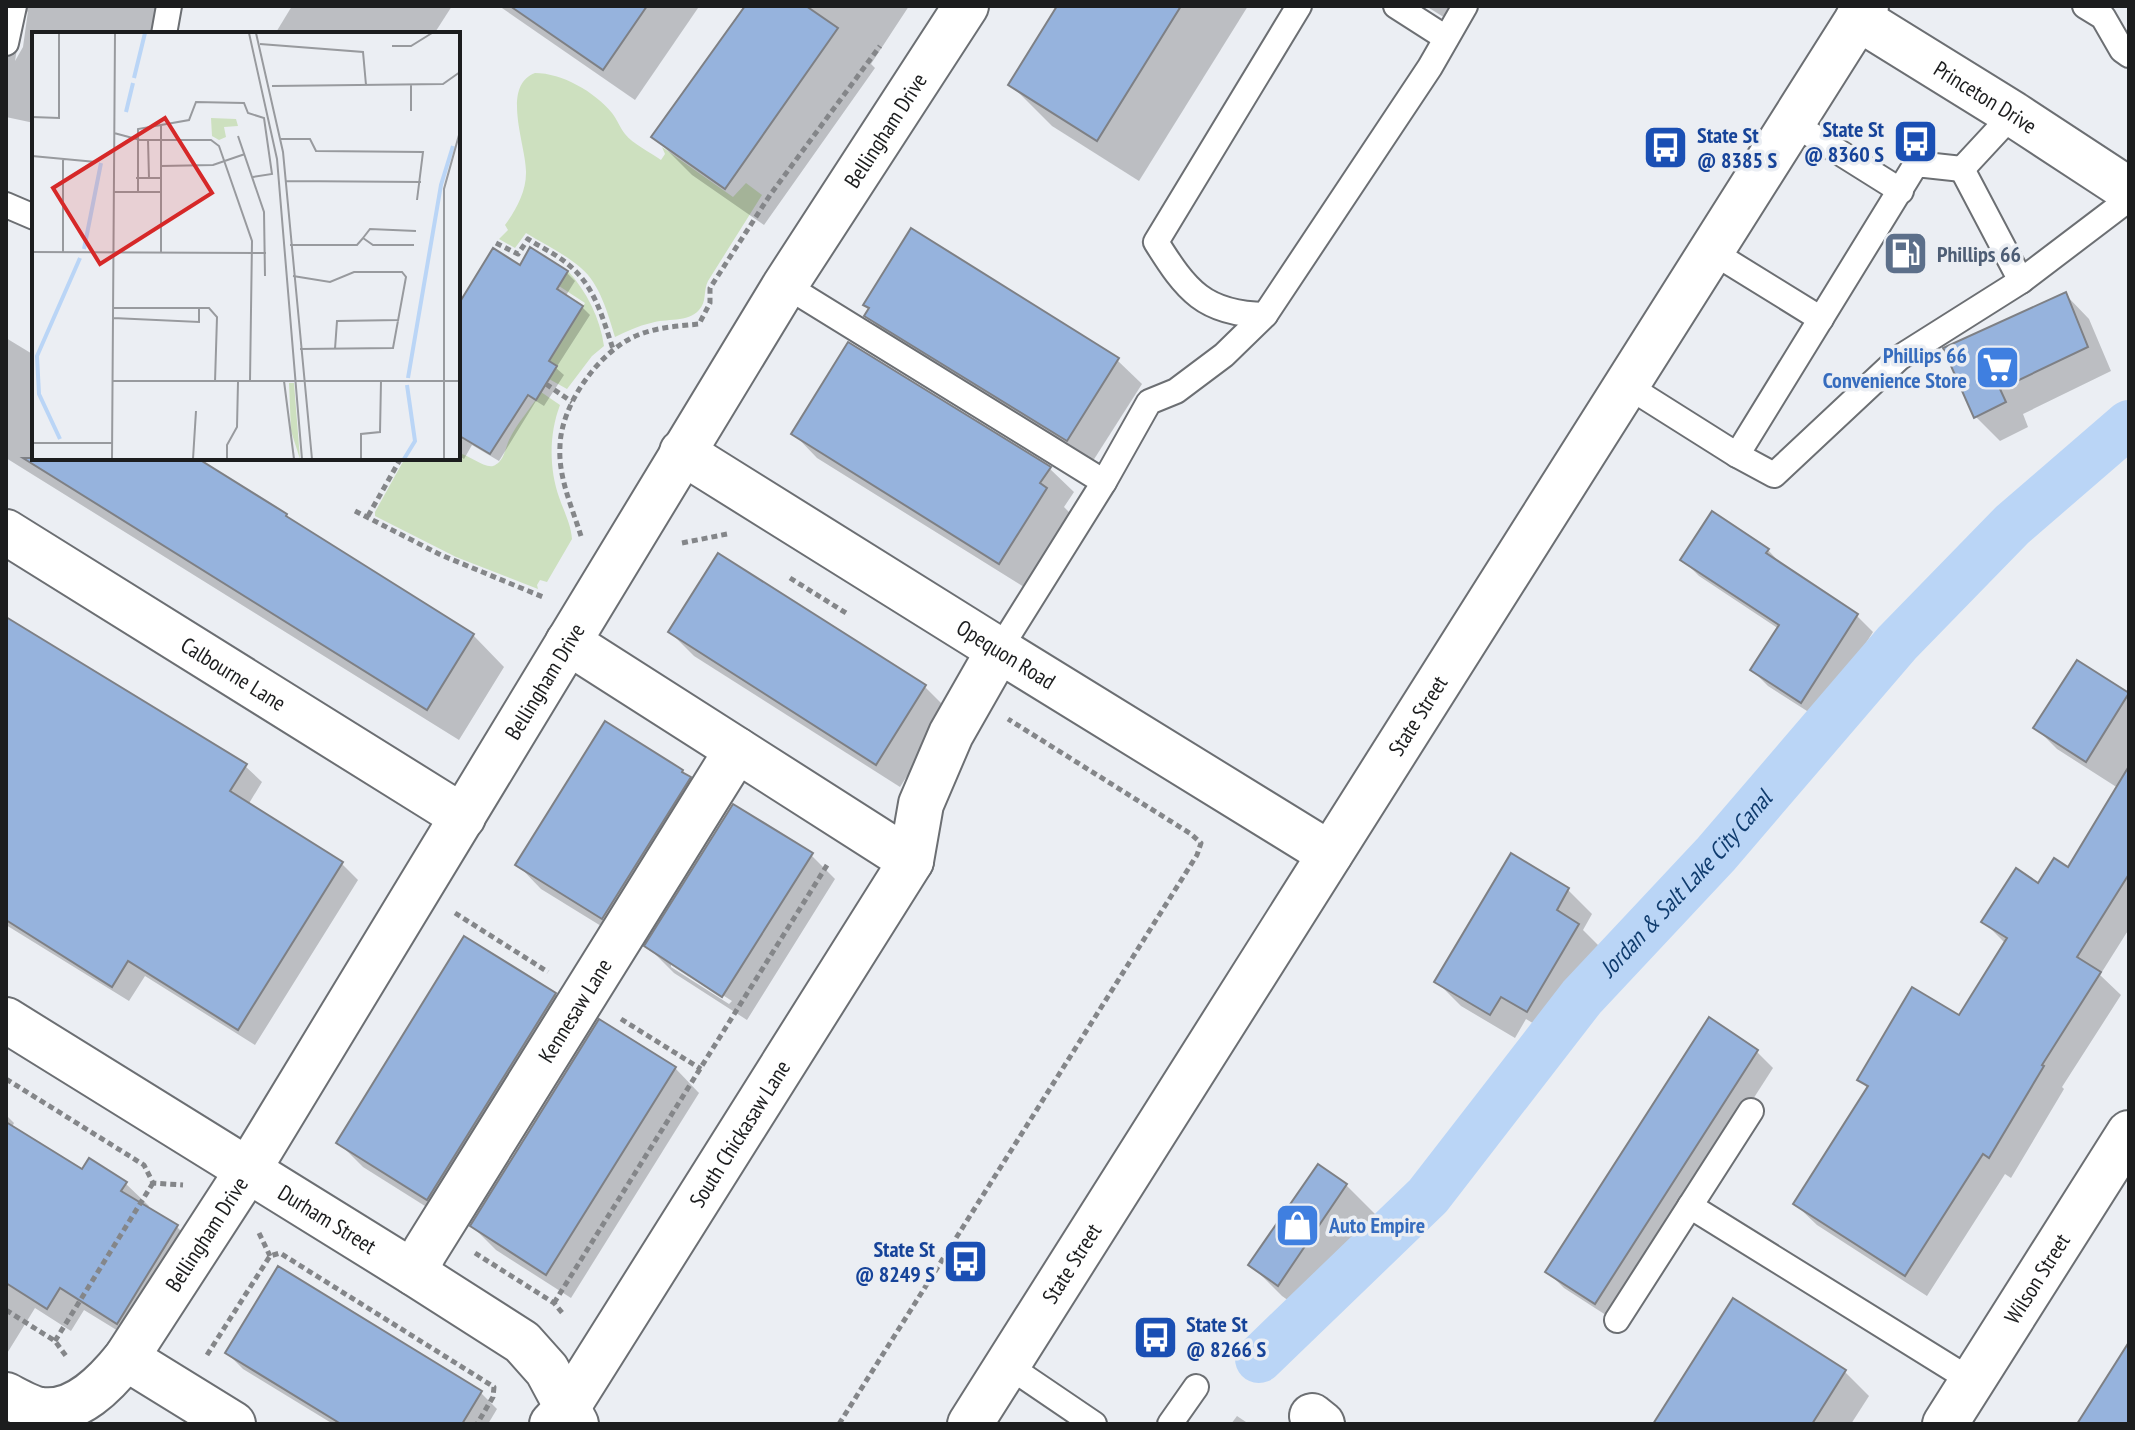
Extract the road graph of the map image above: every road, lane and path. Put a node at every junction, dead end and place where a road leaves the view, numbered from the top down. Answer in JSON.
{"nodes":[{"id":1,"x":14,"y":6,"type":"edge"},
{"id":2,"x":169,"y":6,"type":"edge"},
{"id":3,"x":966,"y":6,"type":"edge"},
{"id":4,"x":1299,"y":6,"type":"edge"},
{"id":5,"x":1396,"y":6,"type":"edge"},
{"id":6,"x":1465,"y":6,"type":"edge"},
{"id":7,"x":2085,"y":6,"type":"edge"},
{"id":8,"x":1854,"y":10,"type":"edge"},
{"id":9,"x":164,"y":32,"type":"edge"},
{"id":10,"x":1446,"y":38,"type":"junction"},
{"id":11,"x":6,"y":43,"type":"edge"},
{"id":12,"x":880,"y":46,"type":"dead end"},
{"id":13,"x":2129,"y":55,"type":"edge"},
{"id":14,"x":2013,"y":114,"type":"junction"},
{"id":15,"x":1791,"y":122,"type":"junction"},
{"id":16,"x":1962,"y":169,"type":"junction"},
{"id":17,"x":2129,"y":190,"type":"edge"},
{"id":18,"x":1901,"y":191,"type":"junction"},
{"id":19,"x":2129,"y":199,"type":"edge"},
{"id":20,"x":6,"y":205,"type":"edge"},
{"id":21,"x":32,"y":216,"type":"edge"},
{"id":22,"x":496,"y":243,"type":"dead end"},
{"id":23,"x":1711,"y":251,"type":"junction"},
{"id":24,"x":2021,"y":281,"type":"junction"},
{"id":25,"x":785,"y":285,"type":"junction"},
{"id":26,"x":1265,"y":315,"type":"junction"},
{"id":27,"x":1821,"y":319,"type":"junction"},
{"id":28,"x":613,"y":349,"type":"junction"},
{"id":29,"x":546,"y":384,"type":"dead end"},
{"id":30,"x":1626,"y":385,"type":"junction"},
{"id":31,"x":572,"y":402,"type":"junction"},
{"id":32,"x":682,"y":452,"type":"junction"},
{"id":33,"x":1737,"y":455,"type":"junction"},
{"id":34,"x":400,"y":460,"type":"edge"},
{"id":35,"x":1104,"y":482,"type":"junction"},
{"id":36,"x":355,"y":511,"type":"dead end"},
{"id":37,"x":368,"y":517,"type":"junction"},
{"id":38,"x":6,"y":532,"type":"edge"},
{"id":39,"x":735,"y":532,"type":"dead end"},
{"id":40,"x":581,"y":537,"type":"dead end"},
{"id":41,"x":679,"y":543,"type":"dead end"},
{"id":42,"x":779,"y":571,"type":"dead end"},
{"id":43,"x":545,"y":598,"type":"dead end"},
{"id":44,"x":857,"y":610,"type":"dead end"},
{"id":45,"x":568,"y":642,"type":"junction"},
{"id":46,"x":999,"y":650,"type":"junction"},
{"id":47,"x":1006,"y":705,"type":"dead end"},
{"id":48,"x":737,"y":750,"type":"junction"},
{"id":49,"x":463,"y":817,"type":"junction"},
{"id":50,"x":1330,"y":854,"type":"junction"},
{"id":51,"x":831,"y":859,"type":"dead end"},
{"id":52,"x":911,"y":861,"type":"junction"},
{"id":53,"x":455,"y":913,"type":"dead end"},
{"id":54,"x":559,"y":979,"type":"dead end"},
{"id":55,"x":610,"y":1012,"type":"dead end"},
{"id":56,"x":6,"y":1020,"type":"edge"},
{"id":57,"x":701,"y":1069,"type":"junction"},
{"id":58,"x":6,"y":1079,"type":"edge"},
{"id":59,"x":1751,"y":1111,"type":"dead end"},
{"id":60,"x":2129,"y":1133,"type":"edge"},
{"id":61,"x":248,"y":1170,"type":"junction"},
{"id":62,"x":153,"y":1183,"type":"junction"},
{"id":63,"x":188,"y":1185,"type":"dead end"},
{"id":64,"x":1690,"y":1206,"type":"junction"},
{"id":65,"x":257,"y":1229,"type":"dead end"},
{"id":66,"x":270,"y":1256,"type":"junction"},
{"id":67,"x":414,"y":1273,"type":"junction"},
{"id":68,"x":554,"y":1303,"type":"dead end"},
{"id":69,"x":6,"y":1310,"type":"edge"},
{"id":70,"x":1617,"y":1320,"type":"dead end"},
{"id":71,"x":55,"y":1341,"type":"junction"},
{"id":72,"x":126,"y":1358,"type":"junction"},
{"id":73,"x":205,"y":1359,"type":"dead end"},
{"id":74,"x":70,"y":1363,"type":"dead end"},
{"id":75,"x":1007,"y":1365,"type":"junction"},
{"id":76,"x":1972,"y":1381,"type":"junction"},
{"id":77,"x":1196,"y":1387,"type":"dead end"},
{"id":78,"x":6,"y":1395,"type":"edge"},
{"id":79,"x":565,"y":1419,"type":"edge"},
{"id":80,"x":233,"y":1424,"type":"edge"},
{"id":81,"x":477,"y":1424,"type":"edge"},
{"id":82,"x":839,"y":1424,"type":"edge"},
{"id":83,"x":970,"y":1424,"type":"edge"},
{"id":84,"x":1094,"y":1424,"type":"edge"},
{"id":85,"x":1170,"y":1424,"type":"edge"},
{"id":86,"x":1945,"y":1424,"type":"edge"}],
"edges":[{"from":1,"to":11,"type":"lane"},
{"from":2,"to":9,"type":"lane"},
{"from":3,"to":25,"type":"street","name":"Bellingham Drive"},
{"from":4,"to":26,"type":"lane"},
{"from":5,"to":10,"type":"lane"},
{"from":6,"to":10,"type":"lane"},
{"from":7,"to":13,"type":"lane"},
{"from":8,"to":14,"type":"street","name":"Princeton Drive"},
{"from":8,"to":15,"type":"street","name":"State Street"},
{"from":10,"to":26,"type":"lane"},
{"from":12,"to":28,"type":"path"},
{"from":14,"to":16,"type":"lane"},
{"from":14,"to":17,"type":"street","name":"Princeton Drive"},
{"from":15,"to":18,"type":"lane"},
{"from":15,"to":23,"type":"street","name":"State Street"},
{"from":16,"to":18,"type":"lane"},
{"from":16,"to":24,"type":"lane"},
{"from":18,"to":27,"type":"lane"},
{"from":19,"to":24,"type":"lane"},
{"from":20,"to":21,"type":"lane"},
{"from":22,"to":28,"type":"path"},
{"from":23,"to":27,"type":"lane"},
{"from":23,"to":30,"type":"street","name":"State Street"},
{"from":24,"to":33,"type":"lane"},
{"from":25,"to":32,"type":"street","name":"Bellingham Drive"},
{"from":25,"to":35,"type":"lane"},
{"from":26,"to":35,"type":"lane"},
{"from":27,"to":33,"type":"lane"},
{"from":28,"to":31,"type":"path"},
{"from":29,"to":31,"type":"path"},
{"from":30,"to":33,"type":"lane"},
{"from":30,"to":50,"type":"street","name":"State Street"},
{"from":31,"to":40,"type":"path"},
{"from":32,"to":45,"type":"street","name":"Bellingham Drive"},
{"from":32,"to":46,"type":"street","name":"Opequon Road"},
{"from":34,"to":37,"type":"path"},
{"from":35,"to":46,"type":"lane"},
{"from":36,"to":37,"type":"path"},
{"from":37,"to":43,"type":"path"},
{"from":38,"to":49,"type":"street","name":"Calbourne Lane"},
{"from":39,"to":41,"type":"path"},
{"from":42,"to":44,"type":"path"},
{"from":45,"to":48,"type":"street"},
{"from":45,"to":49,"type":"street","name":"Bellingham Drive"},
{"from":46,"to":50,"type":"street","name":"Opequon Road"},
{"from":46,"to":52,"type":"street"},
{"from":47,"to":82,"type":"path"},
{"from":48,"to":52,"type":"street"},
{"from":48,"to":67,"type":"street","name":"Kennesaw Lane"},
{"from":49,"to":61,"type":"street","name":"Bellingham Drive"},
{"from":50,"to":75,"type":"street","name":"State Street"},
{"from":51,"to":57,"type":"path"},
{"from":52,"to":79,"type":"street","name":"South Chickasaw Lane"},
{"from":53,"to":54,"type":"path"},
{"from":55,"to":57,"type":"path"},
{"from":56,"to":61,"type":"street","name":"Durham Street"},
{"from":57,"to":68,"type":"path"},
{"from":58,"to":62,"type":"path"},
{"from":59,"to":64,"type":"lane"},
{"from":60,"to":76,"type":"street","name":"Wilson Street"},
{"from":61,"to":67,"type":"street","name":"Durham Street"},
{"from":61,"to":72,"type":"street","name":"Bellingham Drive"},
{"from":62,"to":63,"type":"path"},
{"from":62,"to":71,"type":"path"},
{"from":64,"to":70,"type":"lane"},
{"from":64,"to":76,"type":"lane"},
{"from":65,"to":66,"type":"path"},
{"from":66,"to":73,"type":"path"},
{"from":66,"to":81,"type":"path"},
{"from":67,"to":79,"type":"street","name":"Durham Street"},
{"from":69,"to":71,"type":"path"},
{"from":71,"to":74,"type":"path"},
{"from":72,"to":78,"type":"street","name":"Bellingham Drive"},
{"from":72,"to":80,"type":"street"},
{"from":75,"to":83,"type":"street","name":"State Street"},
{"from":75,"to":84,"type":"lane"},
{"from":76,"to":86,"type":"street","name":"Wilson Street"},
{"from":77,"to":85,"type":"lane"}]}
